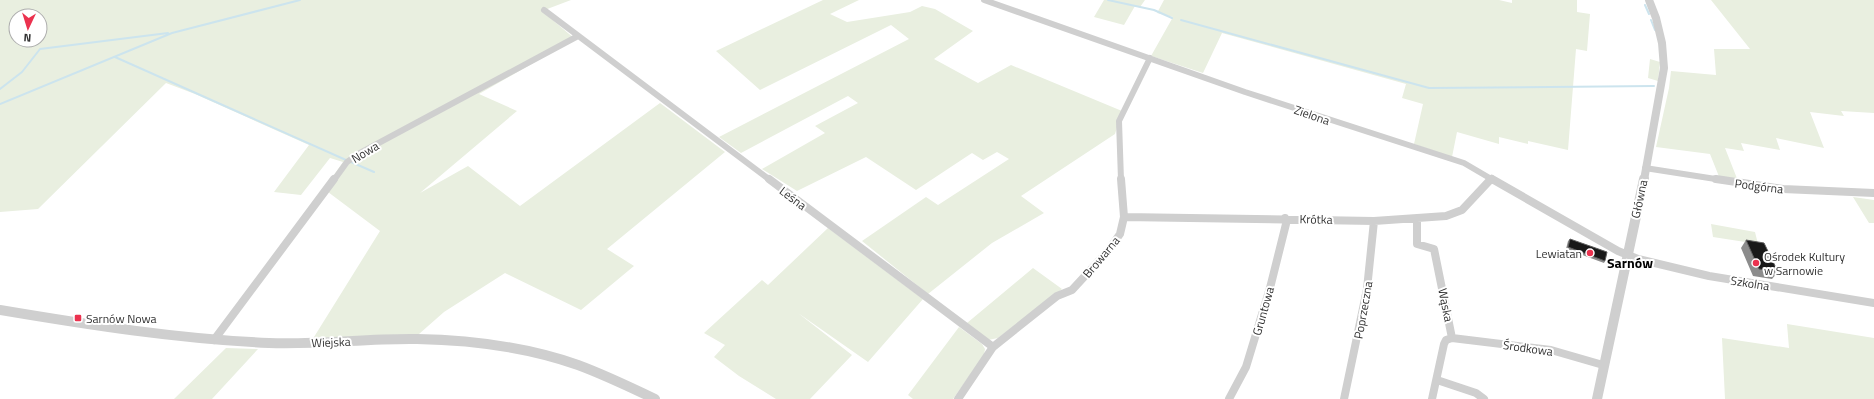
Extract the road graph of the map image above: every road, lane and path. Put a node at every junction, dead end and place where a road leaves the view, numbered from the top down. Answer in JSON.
{"nodes":[{"id":1,"x":984,"y":0,"type":"edge"},
{"id":2,"x":1649,"y":0,"type":"edge"},
{"id":3,"x":544,"y":10,"type":"dead end"},
{"id":4,"x":578,"y":36,"type":"junction"},
{"id":5,"x":1150,"y":58,"type":"junction"},
{"id":6,"x":1645,"y":168,"type":"junction"},
{"id":7,"x":1492,"y":178,"type":"junction"},
{"id":8,"x":1874,"y":193,"type":"edge"},
{"id":9,"x":1124,"y":217,"type":"junction"},
{"id":10,"x":1285,"y":218,"type":"junction"},
{"id":11,"x":1417,"y":218,"type":"junction"},
{"id":12,"x":1374,"y":220,"type":"junction"},
{"id":13,"x":1627,"y":255,"type":"junction"},
{"id":14,"x":1874,"y":304,"type":"edge"},
{"id":15,"x":0,"y":310,"type":"edge"},
{"id":16,"x":1452,"y":338,"type":"junction"},
{"id":17,"x":214,"y":340,"type":"junction"},
{"id":18,"x":993,"y":348,"type":"junction"},
{"id":19,"x":1603,"y":365,"type":"junction"},
{"id":20,"x":1437,"y":380,"type":"junction"},
{"id":21,"x":655,"y":399,"type":"edge"},
{"id":22,"x":958,"y":399,"type":"edge"},
{"id":23,"x":1229,"y":399,"type":"edge"},
{"id":24,"x":1344,"y":399,"type":"edge"},
{"id":25,"x":1432,"y":399,"type":"edge"},
{"id":26,"x":1484,"y":399,"type":"edge"},
{"id":27,"x":1597,"y":399,"type":"edge"}],
"edges":[{"from":1,"to":5,"type":"street","name":"Zielona"},
{"from":2,"to":6,"type":"street","name":"Główna"},
{"from":3,"to":4,"type":"street","name":"Leśna"},
{"from":4,"to":17,"type":"street","name":"Nowa"},
{"from":4,"to":18,"type":"street","name":"Leśna"},
{"from":5,"to":7,"type":"street","name":"Zielona"},
{"from":5,"to":9,"type":"street","name":"Browarna"},
{"from":6,"to":8,"type":"street","name":"Podgórna"},
{"from":6,"to":13,"type":"street","name":"Główna"},
{"from":7,"to":11,"type":"street","name":"Krótka"},
{"from":7,"to":13,"type":"street","name":"Zielona"},
{"from":9,"to":10,"type":"street","name":"Krótka"},
{"from":9,"to":18,"type":"street","name":"Browarna"},
{"from":10,"to":12,"type":"street","name":"Krótka"},
{"from":10,"to":23,"type":"street","name":"Gruntowa"},
{"from":11,"to":12,"type":"street","name":"Krótka"},
{"from":11,"to":16,"type":"street","name":"Wąska"},
{"from":12,"to":24,"type":"street","name":"Poprzeczna"},
{"from":13,"to":14,"type":"street","name":"Szkolna"},
{"from":13,"to":19,"type":"street","name":"Główna"},
{"from":15,"to":17,"type":"street","name":"Wiejska"},
{"from":16,"to":19,"type":"street","name":"Środkowa"},
{"from":16,"to":20,"type":"street","name":"Wąska"},
{"from":17,"to":21,"type":"street","name":"Wiejska"},
{"from":18,"to":22,"type":"street"},
{"from":19,"to":27,"type":"street","name":"Główna"},
{"from":20,"to":25,"type":"street","name":"Wąska"},
{"from":20,"to":26,"type":"street"}]}
